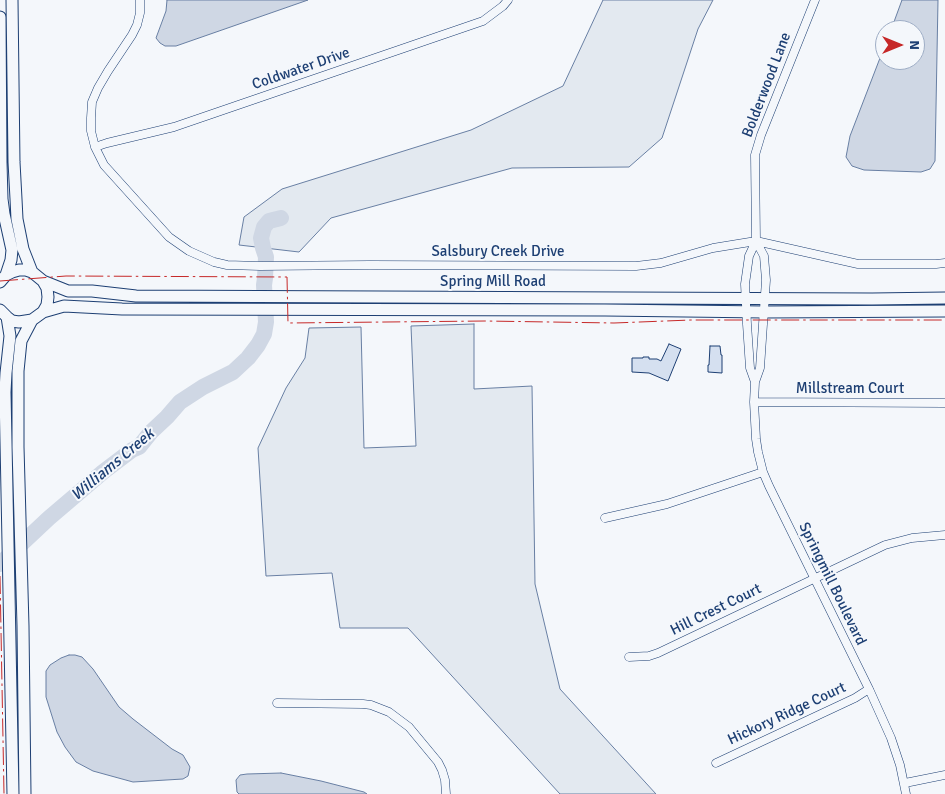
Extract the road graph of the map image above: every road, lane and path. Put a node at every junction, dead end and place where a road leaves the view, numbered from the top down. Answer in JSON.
{"nodes":[{"id":1,"x":12,"y":0,"type":"edge"},
{"id":2,"x":140,"y":0,"type":"edge"},
{"id":3,"x":508,"y":0,"type":"edge"},
{"id":4,"x":815,"y":0,"type":"edge"},
{"id":5,"x":0,"y":17,"type":"edge"},
{"id":6,"x":96,"y":147,"type":"junction"},
{"id":7,"x":0,"y":162,"type":"edge"},
{"id":8,"x":14,"y":162,"type":"junction"},
{"id":9,"x":756,"y":241,"type":"junction"},
{"id":10,"x":945,"y":262,"type":"edge"},
{"id":11,"x":32,"y":272,"type":"junction"},
{"id":12,"x":3,"y":279,"type":"edge"},
{"id":13,"x":43,"y":281,"type":"junction"},
{"id":14,"x":945,"y":298,"type":"edge"},
{"id":15,"x":746,"y":305,"type":"junction"},
{"id":16,"x":764,"y":306,"type":"junction"},
{"id":17,"x":945,"y":311,"type":"edge"},
{"id":18,"x":2,"y":312,"type":"edge"},
{"id":19,"x":43,"y":312,"type":"junction"},
{"id":20,"x":32,"y":320,"type":"junction"},
{"id":21,"x":755,"y":382,"type":"junction"},
{"id":22,"x":754,"y":402,"type":"junction"},
{"id":23,"x":945,"y":403,"type":"edge"},
{"id":24,"x":763,"y":472,"type":"junction"},
{"id":25,"x":605,"y":518,"type":"dead end"},
{"id":26,"x":945,"y":535,"type":"edge"},
{"id":27,"x":814,"y":579,"type":"junction"},
{"id":28,"x":628,"y":657,"type":"dead end"},
{"id":29,"x":868,"y":689,"type":"junction"},
{"id":30,"x":277,"y":703,"type":"dead end"},
{"id":31,"x":716,"y":763,"type":"dead end"},
{"id":32,"x":945,"y":775,"type":"edge"},
{"id":33,"x":905,"y":783,"type":"junction"},
{"id":34,"x":13,"y":794,"type":"edge"},
{"id":35,"x":25,"y":794,"type":"edge"},
{"id":36,"x":446,"y":794,"type":"edge"},
{"id":37,"x":906,"y":794,"type":"edge"}],
"edges":[{"from":1,"to":8,"type":"street"},
{"from":2,"to":6,"type":"street","name":"Salsbury Creek Drive"},
{"from":3,"to":6,"type":"street","name":"Coldwater Drive"},
{"from":4,"to":9,"type":"street","name":"Bolderwood Lane"},
{"from":5,"to":7,"type":"street"},
{"from":6,"to":9,"type":"street","name":"Salsbury Creek Drive"},
{"from":7,"to":8,"type":"street"},
{"from":7,"to":12,"type":"street"},
{"from":8,"to":11,"type":"street"},
{"from":9,"to":10,"type":"street","name":"Salsbury Creek Drive"},
{"from":9,"to":15,"type":"street","name":"Bolderwood Lane"},
{"from":9,"to":16,"type":"street","name":"Bolderwood Lane"},
{"from":11,"to":12,"type":"street"},
{"from":11,"to":13,"type":"street","name":"Spring Mill Road"},
{"from":13,"to":15,"type":"street","name":"Spring Mill Road"},
{"from":13,"to":19,"type":"street"},
{"from":14,"to":16,"type":"street","name":"Spring Mill Road"},
{"from":15,"to":16,"type":"street","name":"Spring Mill Road"},
{"from":15,"to":19,"type":"street","name":"Spring Mill Road"},
{"from":15,"to":21,"type":"street","name":"Springmill Boulevard"},
{"from":16,"to":17,"type":"street","name":"Spring Mill Road"},
{"from":16,"to":21,"type":"street","name":"Springmill Boulevard"},
{"from":18,"to":20,"type":"street"},
{"from":18,"to":34,"type":"street"},
{"from":19,"to":20,"type":"street"},
{"from":20,"to":35,"type":"street"},
{"from":21,"to":22,"type":"street","name":"Springmill Boulevard"},
{"from":22,"to":23,"type":"street","name":"Millstream Court"},
{"from":22,"to":24,"type":"street","name":"Springmill Boulevard"},
{"from":24,"to":25,"type":"street"},
{"from":24,"to":27,"type":"street","name":"Springmill Boulevard"},
{"from":26,"to":27,"type":"street","name":"Hill Crest Court"},
{"from":27,"to":28,"type":"street","name":"Hill Crest Court"},
{"from":27,"to":29,"type":"street","name":"Springmill Boulevard"},
{"from":29,"to":31,"type":"street","name":"Hickory Ridge Court"},
{"from":29,"to":33,"type":"street","name":"Springmill Boulevard"},
{"from":30,"to":36,"type":"street"},
{"from":32,"to":33,"type":"street"},
{"from":33,"to":37,"type":"street","name":"Springmill Boulevard"}]}
